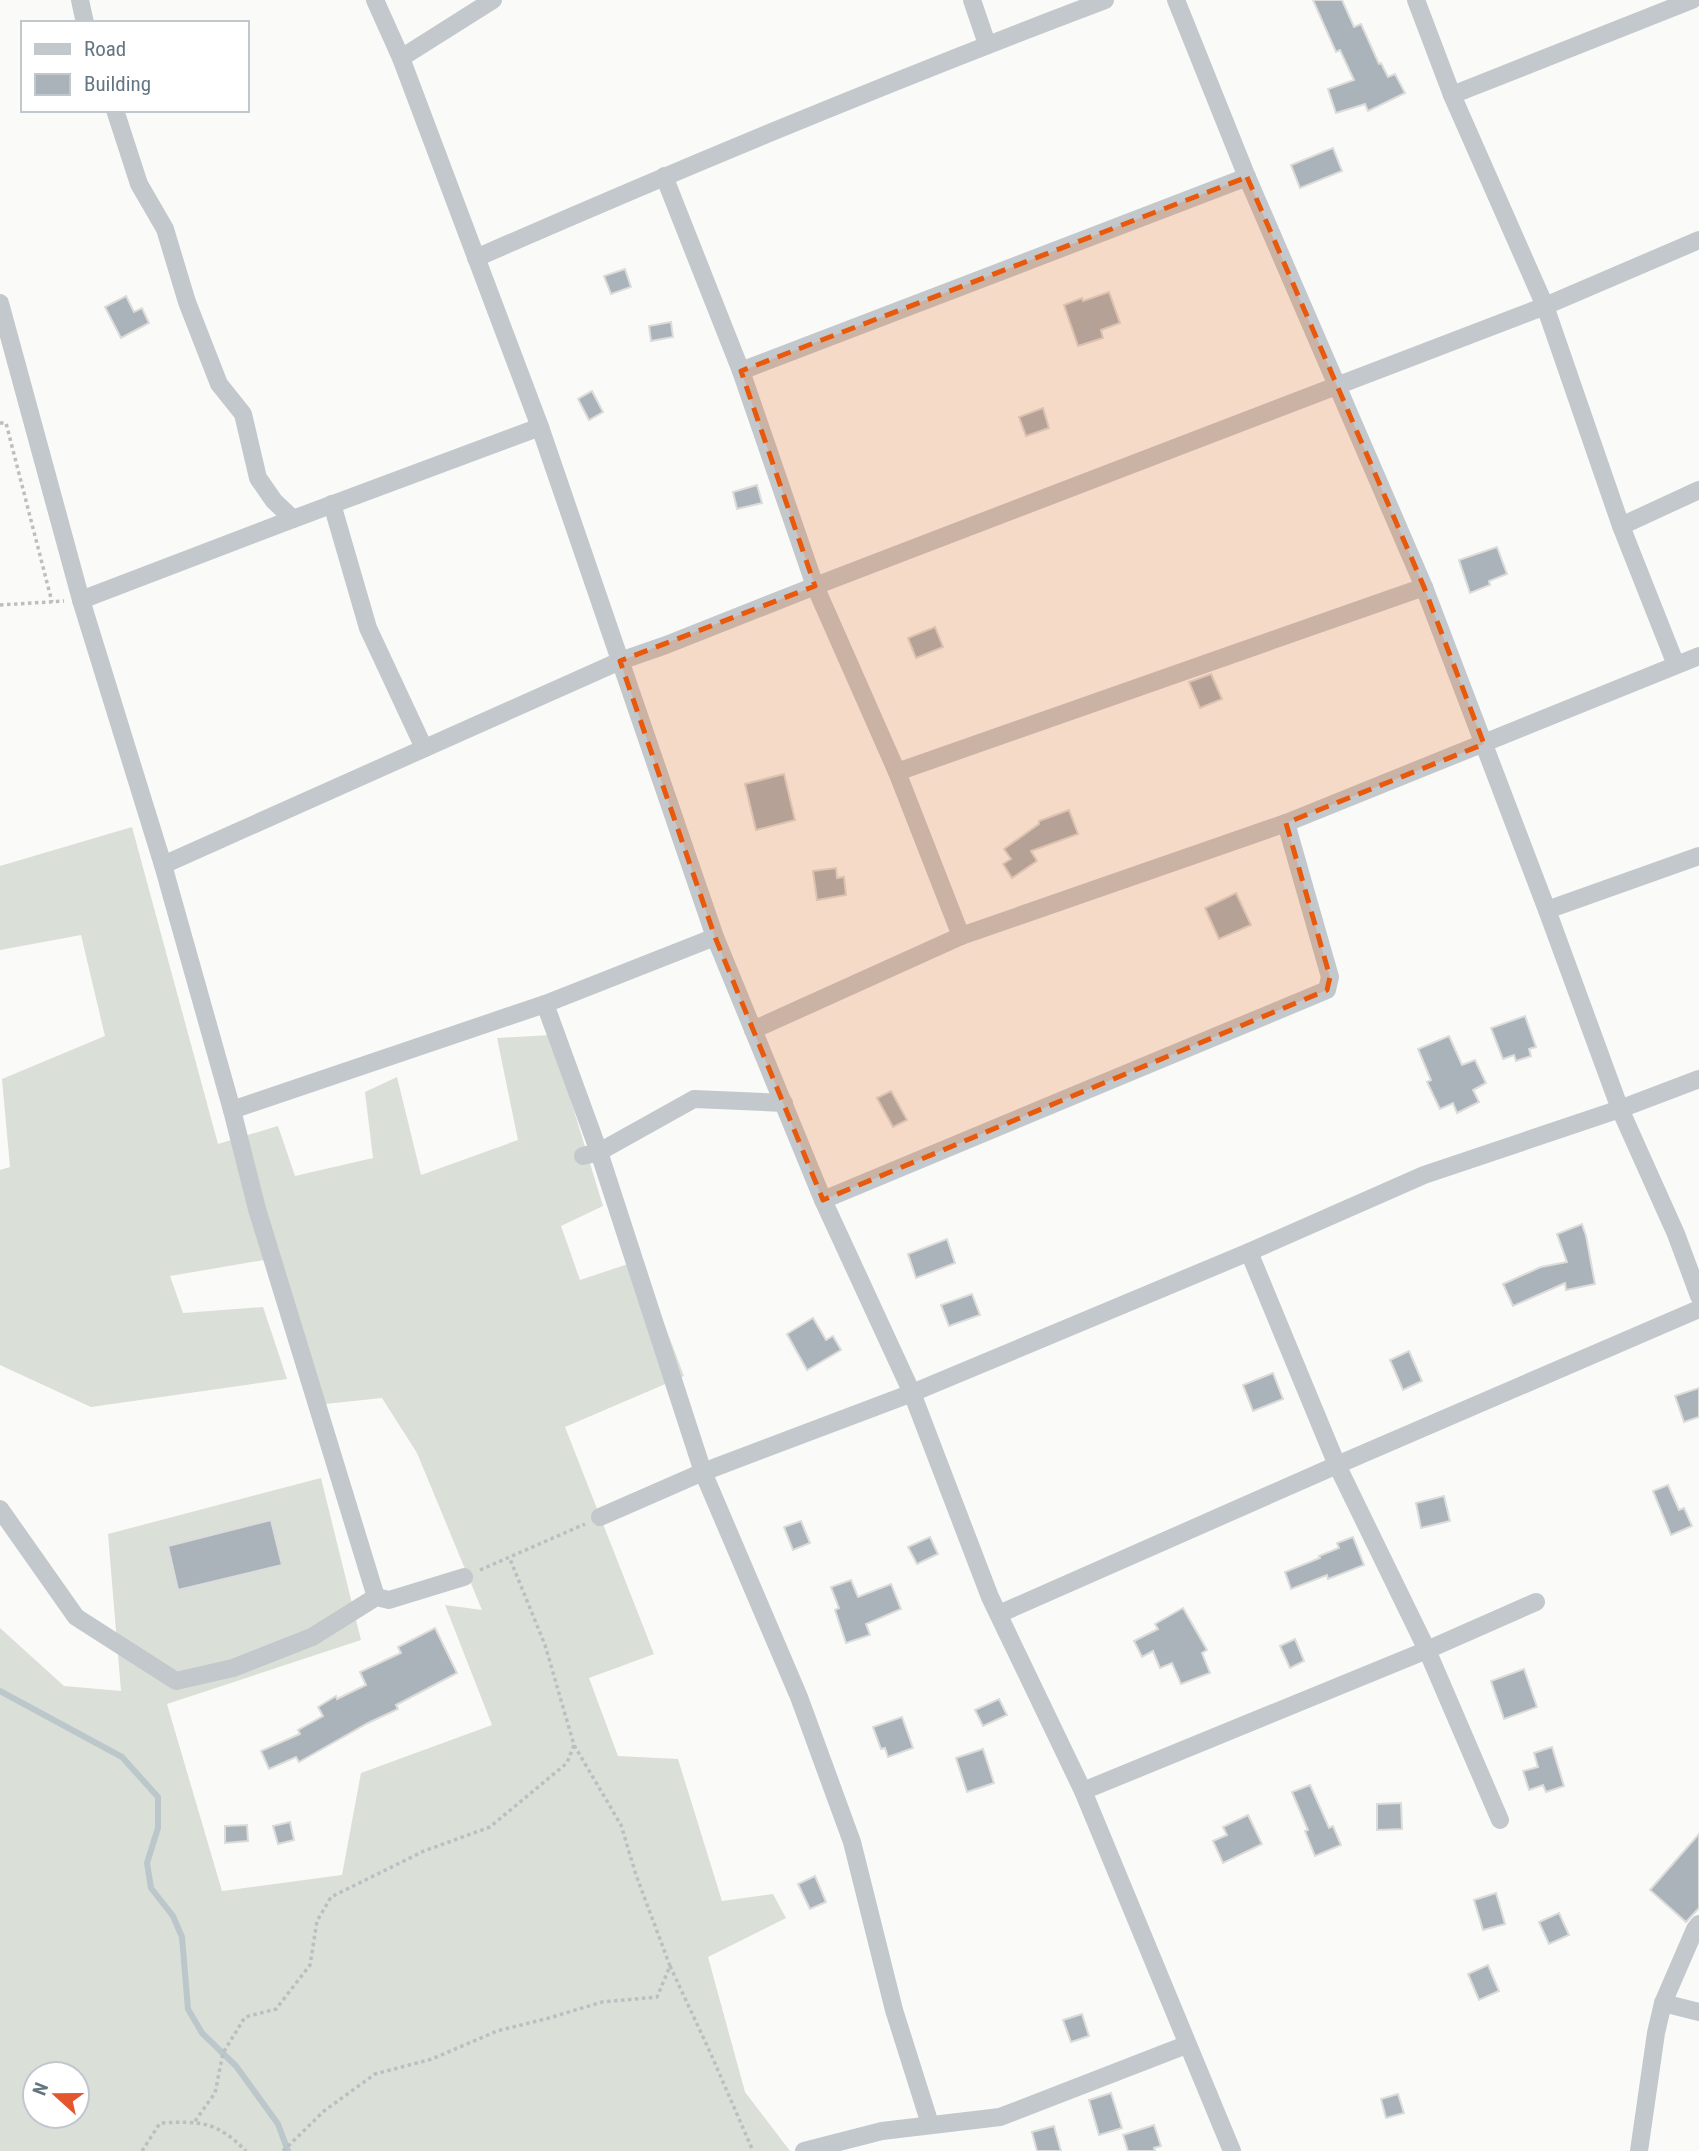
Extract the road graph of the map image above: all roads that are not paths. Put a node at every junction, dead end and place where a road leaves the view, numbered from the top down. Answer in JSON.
{"nodes":[{"id":1,"x":80,"y":0,"type":"edge"},
{"id":2,"x":375,"y":0,"type":"edge"},
{"id":3,"x":493,"y":0,"type":"edge"},
{"id":4,"x":972,"y":0,"type":"edge"},
{"id":5,"x":1105,"y":0,"type":"edge"},
{"id":6,"x":1176,"y":0,"type":"edge"},
{"id":7,"x":1416,"y":0,"type":"edge"},
{"id":8,"x":1692,"y":0,"type":"edge"},
{"id":9,"x":85,"y":21,"type":"edge"},
{"id":10,"x":987,"y":44,"type":"junction"},
{"id":11,"x":401,"y":58,"type":"junction"},
{"id":12,"x":1452,"y":95,"type":"junction"},
{"id":13,"x":116,"y":112,"type":"edge"},
{"id":14,"x":664,"y":176,"type":"junction"},
{"id":15,"x":1247,"y":177,"type":"junction"},
{"id":16,"x":1699,"y":240,"type":"edge"},
{"id":17,"x":476,"y":258,"type":"junction"},
{"id":18,"x":0,"y":303,"type":"edge"},
{"id":19,"x":1545,"y":306,"type":"junction"},
{"id":20,"x":741,"y":371,"type":"junction"},
{"id":21,"x":1337,"y":385,"type":"junction"},
{"id":22,"x":540,"y":427,"type":"junction"},
{"id":23,"x":1699,"y":490,"type":"edge"},
{"id":24,"x":332,"y":504,"type":"junction"},
{"id":25,"x":293,"y":519,"type":"junction"},
{"id":26,"x":1621,"y":526,"type":"junction"},
{"id":27,"x":815,"y":586,"type":"junction"},
{"id":28,"x":1424,"y":587,"type":"junction"},
{"id":29,"x":81,"y":600,"type":"junction"},
{"id":30,"x":1699,"y":656,"type":"edge"},
{"id":31,"x":620,"y":661,"type":"junction"},
{"id":32,"x":1676,"y":665,"type":"junction"},
{"id":33,"x":1484,"y":744,"type":"junction"},
{"id":34,"x":424,"y":748,"type":"junction"},
{"id":35,"x":897,"y":772,"type":"junction"},
{"id":36,"x":1286,"y":822,"type":"junction"},
{"id":37,"x":1699,"y":856,"type":"edge"},
{"id":38,"x":163,"y":864,"type":"junction"},
{"id":39,"x":1547,"y":910,"type":"junction"},
{"id":40,"x":961,"y":936,"type":"junction"},
{"id":41,"x":715,"y":937,"type":"junction"},
{"id":42,"x":545,"y":1004,"type":"junction"},
{"id":43,"x":754,"y":1030,"type":"junction"},
{"id":44,"x":1699,"y":1079,"type":"edge"},
{"id":45,"x":784,"y":1103,"type":"junction"},
{"id":46,"x":1620,"y":1109,"type":"junction"},
{"id":47,"x":232,"y":1110,"type":"junction"},
{"id":48,"x":591,"y":1154,"type":"junction"},
{"id":49,"x":823,"y":1200,"type":"junction"},
{"id":50,"x":1249,"y":1252,"type":"junction"},
{"id":51,"x":1699,"y":1296,"type":"edge"},
{"id":52,"x":1699,"y":1309,"type":"edge"},
{"id":53,"x":912,"y":1393,"type":"junction"},
{"id":54,"x":1337,"y":1465,"type":"junction"},
{"id":55,"x":703,"y":1472,"type":"junction"},
{"id":56,"x":0,"y":1509,"type":"edge"},
{"id":57,"x":600,"y":1517,"type":"road end"},
{"id":58,"x":464,"y":1577,"type":"road end"},
{"id":59,"x":376,"y":1597,"type":"junction"},
{"id":60,"x":1535,"y":1602,"type":"dead end"},
{"id":61,"x":999,"y":1614,"type":"junction"},
{"id":62,"x":1427,"y":1650,"type":"junction"},
{"id":63,"x":1083,"y":1791,"type":"junction"},
{"id":64,"x":1500,"y":1820,"type":"dead end"},
{"id":65,"x":1699,"y":1924,"type":"edge"},
{"id":66,"x":1663,"y":2003,"type":"junction"},
{"id":67,"x":1699,"y":2012,"type":"edge"},
{"id":68,"x":1186,"y":2045,"type":"junction"},
{"id":69,"x":930,"y":2124,"type":"junction"},
{"id":70,"x":804,"y":2151,"type":"edge"},
{"id":71,"x":1231,"y":2151,"type":"edge"},
{"id":72,"x":1639,"y":2151,"type":"edge"}],
"edges":[{"from":1,"to":9,"type":"street"},
{"from":2,"to":11,"type":"street"},
{"from":3,"to":11,"type":"street"},
{"from":4,"to":10,"type":"street"},
{"from":5,"to":10,"type":"street"},
{"from":6,"to":15,"type":"street"},
{"from":7,"to":12,"type":"street"},
{"from":8,"to":12,"type":"street"},
{"from":10,"to":14,"type":"street"},
{"from":11,"to":17,"type":"street"},
{"from":12,"to":19,"type":"street"},
{"from":13,"to":25,"type":"street"},
{"from":14,"to":17,"type":"street"},
{"from":14,"to":20,"type":"street"},
{"from":15,"to":20,"type":"street"},
{"from":15,"to":21,"type":"street"},
{"from":16,"to":19,"type":"street"},
{"from":17,"to":22,"type":"street"},
{"from":18,"to":29,"type":"street"},
{"from":19,"to":21,"type":"street"},
{"from":19,"to":26,"type":"street"},
{"from":20,"to":27,"type":"street"},
{"from":21,"to":27,"type":"street"},
{"from":21,"to":28,"type":"street"},
{"from":22,"to":24,"type":"street"},
{"from":22,"to":31,"type":"street"},
{"from":23,"to":26,"type":"street"},
{"from":24,"to":25,"type":"street"},
{"from":24,"to":34,"type":"street"},
{"from":25,"to":29,"type":"street"},
{"from":26,"to":32,"type":"street"},
{"from":27,"to":31,"type":"street"},
{"from":27,"to":35,"type":"street"},
{"from":28,"to":33,"type":"street"},
{"from":28,"to":35,"type":"street"},
{"from":29,"to":38,"type":"street"},
{"from":30,"to":32,"type":"street"},
{"from":31,"to":34,"type":"street"},
{"from":31,"to":41,"type":"street"},
{"from":32,"to":33,"type":"street"},
{"from":33,"to":36,"type":"street"},
{"from":33,"to":39,"type":"street"},
{"from":34,"to":38,"type":"street"},
{"from":35,"to":40,"type":"street"},
{"from":36,"to":40,"type":"street"},
{"from":36,"to":49,"type":"street"},
{"from":37,"to":39,"type":"street"},
{"from":38,"to":47,"type":"street"},
{"from":39,"to":46,"type":"street"},
{"from":40,"to":43,"type":"street"},
{"from":41,"to":42,"type":"street"},
{"from":41,"to":43,"type":"street"},
{"from":42,"to":47,"type":"street"},
{"from":42,"to":48,"type":"street"},
{"from":43,"to":45,"type":"street"},
{"from":44,"to":46,"type":"street"},
{"from":45,"to":48,"type":"street"},
{"from":45,"to":49,"type":"street"},
{"from":46,"to":50,"type":"street"},
{"from":46,"to":51,"type":"street"},
{"from":47,"to":59,"type":"street"},
{"from":48,"to":55,"type":"street"},
{"from":49,"to":53,"type":"street"},
{"from":50,"to":53,"type":"street"},
{"from":50,"to":54,"type":"street"},
{"from":52,"to":54,"type":"street"},
{"from":53,"to":55,"type":"street"},
{"from":53,"to":61,"type":"street"},
{"from":54,"to":61,"type":"street"},
{"from":54,"to":62,"type":"street"},
{"from":55,"to":57,"type":"street"},
{"from":55,"to":69,"type":"street"},
{"from":56,"to":59,"type":"street"},
{"from":58,"to":59,"type":"street"},
{"from":60,"to":62,"type":"street"},
{"from":61,"to":63,"type":"street"},
{"from":62,"to":63,"type":"street"},
{"from":62,"to":64,"type":"street"},
{"from":63,"to":68,"type":"street"},
{"from":65,"to":66,"type":"street"},
{"from":66,"to":67,"type":"street"},
{"from":66,"to":72,"type":"street"},
{"from":68,"to":69,"type":"street"},
{"from":68,"to":71,"type":"street"},
{"from":69,"to":70,"type":"street"}]}
